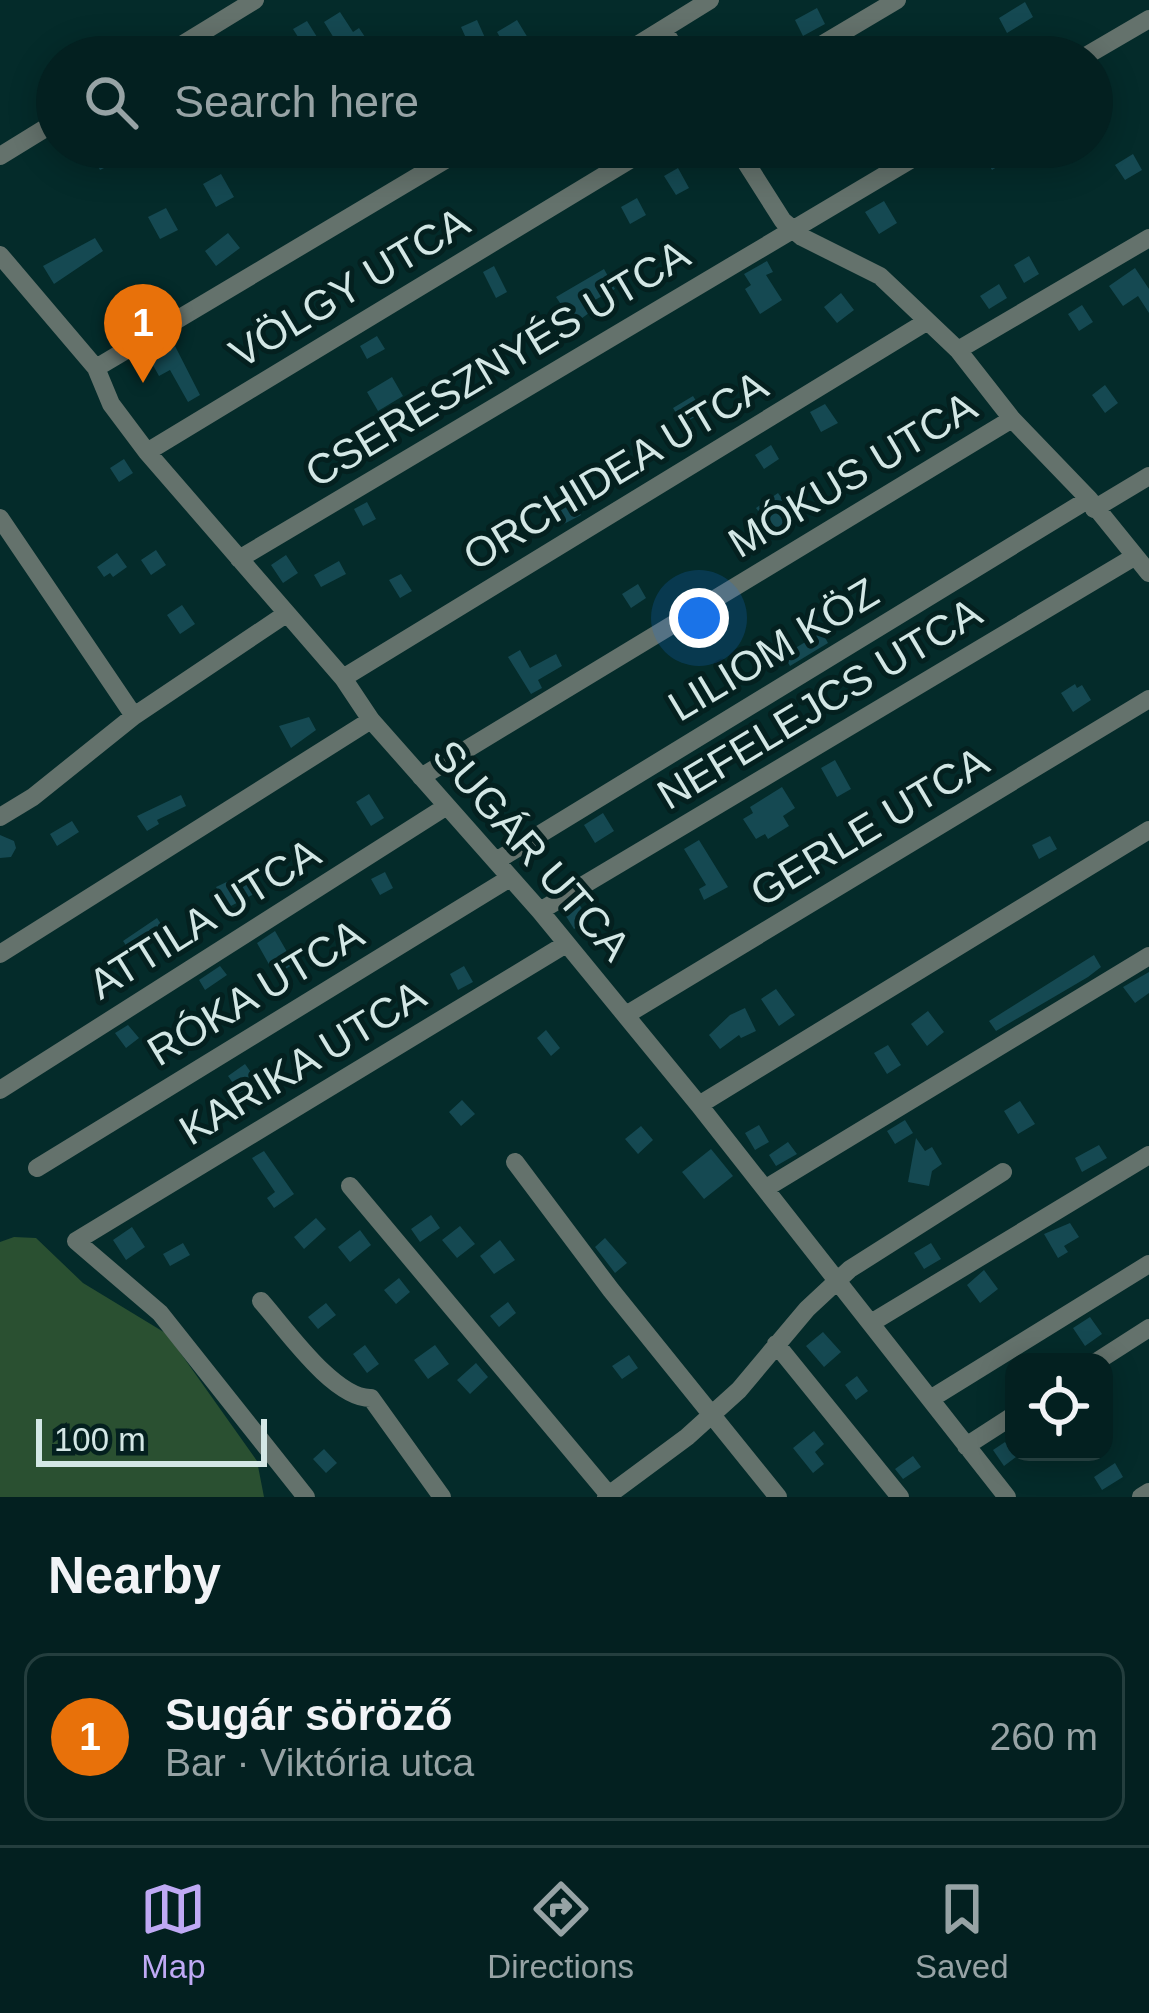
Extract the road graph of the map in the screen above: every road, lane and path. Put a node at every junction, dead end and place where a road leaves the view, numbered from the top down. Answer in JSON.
{"nodes":[{"id":1,"x":255,"y":0,"type":"edge"},
{"id":2,"x":710,"y":0,"type":"edge"},
{"id":3,"x":897,"y":0,"type":"edge"},
{"id":4,"x":1149,"y":19,"type":"edge"},
{"id":5,"x":664,"y":30,"type":"junction"},
{"id":6,"x":196,"y":36,"type":"edge"},
{"id":7,"x":654,"y":36,"type":"edge"},
{"id":8,"x":668,"y":36,"type":"edge"},
{"id":9,"x":836,"y":36,"type":"edge"},
{"id":10,"x":1113,"y":40,"type":"edge"},
{"id":11,"x":36,"y":135,"type":"edge"},
{"id":12,"x":0,"y":156,"type":"edge"},
{"id":13,"x":432,"y":168,"type":"edge"},
{"id":14,"x":616,"y":168,"type":"edge"},
{"id":15,"x":750,"y":168,"type":"edge"},
{"id":16,"x":897,"y":168,"type":"edge"},
{"id":17,"x":793,"y":230,"type":"junction"},
{"id":18,"x":1149,"y":238,"type":"edge"},
{"id":19,"x":0,"y":257,"type":"edge"},
{"id":20,"x":926,"y":322,"type":"junction"},
{"id":21,"x":958,"y":350,"type":"junction"},
{"id":22,"x":96,"y":368,"type":"junction"},
{"id":23,"x":1012,"y":419,"type":"junction"},
{"id":24,"x":147,"y":452,"type":"junction"},
{"id":25,"x":1149,"y":476,"type":"edge"},
{"id":26,"x":1091,"y":504,"type":"junction"},
{"id":27,"x":0,"y":518,"type":"edge"},
{"id":28,"x":1135,"y":556,"type":"junction"},
{"id":29,"x":239,"y":559,"type":"junction"},
{"id":30,"x":1149,"y":573,"type":"edge"},
{"id":31,"x":286,"y":614,"type":"junction"},
{"id":32,"x":343,"y":678,"type":"junction"},
{"id":33,"x":1149,"y":699,"type":"edge"},
{"id":34,"x":134,"y":716,"type":"junction"},
{"id":35,"x":371,"y":720,"type":"junction"},
{"id":36,"x":421,"y":777,"type":"junction"},
{"id":37,"x":446,"y":806,"type":"junction"},
{"id":38,"x":0,"y":817,"type":"edge"},
{"id":39,"x":1149,"y":830,"type":"edge"},
{"id":40,"x":496,"y":861,"type":"junction"},
{"id":41,"x":510,"y":878,"type":"junction"},
{"id":42,"x":540,"y":911,"type":"junction"},
{"id":43,"x":566,"y":944,"type":"junction"},
{"id":44,"x":0,"y":954,"type":"edge"},
{"id":45,"x":1149,"y":956,"type":"edge"},
{"id":46,"x":626,"y":1015,"type":"junction"},
{"id":47,"x":0,"y":1090,"type":"edge"},
{"id":48,"x":700,"y":1105,"type":"junction"},
{"id":49,"x":1149,"y":1155,"type":"edge"},
{"id":50,"x":515,"y":1162,"type":"dead end"},
{"id":51,"x":37,"y":1168,"type":"dead end"},
{"id":52,"x":1003,"y":1172,"type":"dead end"},
{"id":53,"x":350,"y":1186,"type":"dead end"},
{"id":54,"x":766,"y":1188,"type":"junction"},
{"id":55,"x":1149,"y":1264,"type":"edge"},
{"id":56,"x":837,"y":1281,"type":"junction"},
{"id":57,"x":261,"y":1301,"type":"dead end"},
{"id":58,"x":871,"y":1323,"type":"junction"},
{"id":59,"x":1149,"y":1328,"type":"edge"},
{"id":60,"x":776,"y":1344,"type":"junction"},
{"id":61,"x":1110,"y":1353,"type":"edge"},
{"id":62,"x":932,"y":1398,"type":"junction"},
{"id":63,"x":712,"y":1415,"type":"junction"},
{"id":64,"x":1005,"y":1421,"type":"edge"},
{"id":65,"x":966,"y":1446,"type":"junction"},
{"id":66,"x":631,"y":1480,"type":"junction"},
{"id":67,"x":608,"y":1496,"type":"edge"},
{"id":68,"x":306,"y":1497,"type":"edge"},
{"id":69,"x":442,"y":1497,"type":"edge"},
{"id":70,"x":645,"y":1497,"type":"edge"},
{"id":71,"x":778,"y":1497,"type":"edge"},
{"id":72,"x":900,"y":1497,"type":"edge"},
{"id":73,"x":1007,"y":1497,"type":"edge"}],
"edges":[{"from":1,"to":6,"type":"street"},
{"from":2,"to":5,"type":"street"},
{"from":3,"to":9,"type":"street"},
{"from":4,"to":10,"type":"street"},
{"from":5,"to":7,"type":"street"},
{"from":5,"to":8,"type":"street"},
{"from":11,"to":12,"type":"street"},
{"from":13,"to":22,"type":"street"},
{"from":14,"to":24,"type":"street","name":"VÖLGY UTCA"},
{"from":15,"to":17,"type":"street"},
{"from":16,"to":17,"type":"street","name":"CSERESZNYÉS UTCA"},
{"from":17,"to":20,"type":"street"},
{"from":17,"to":29,"type":"street","name":"CSERESZNYÉS UTCA"},
{"from":18,"to":21,"type":"street"},
{"from":19,"to":22,"type":"street","name":"SUGÁR UTCA"},
{"from":20,"to":21,"type":"street"},
{"from":20,"to":32,"type":"street","name":"ORCHIDEA UTCA"},
{"from":21,"to":23,"type":"street"},
{"from":22,"to":24,"type":"street","name":"SUGÁR UTCA"},
{"from":23,"to":26,"type":"street"},
{"from":23,"to":36,"type":"street","name":"MÓKUS UTCA"},
{"from":24,"to":29,"type":"street","name":"SUGÁR UTCA"},
{"from":25,"to":26,"type":"street","name":"LILIOM KÖZ"},
{"from":26,"to":28,"type":"street"},
{"from":26,"to":40,"type":"street","name":"LILIOM KÖZ"},
{"from":27,"to":34,"type":"street"},
{"from":28,"to":30,"type":"street"},
{"from":28,"to":42,"type":"street","name":"NEFELEJCS UTCA"},
{"from":29,"to":31,"type":"street","name":"SUGÁR UTCA"},
{"from":31,"to":32,"type":"street","name":"SUGÁR UTCA"},
{"from":31,"to":34,"type":"street"},
{"from":32,"to":35,"type":"street","name":"SUGÁR UTCA"},
{"from":33,"to":46,"type":"street","name":"GERLE UTCA"},
{"from":34,"to":38,"type":"street"},
{"from":35,"to":36,"type":"street","name":"SUGÁR UTCA"},
{"from":35,"to":44,"type":"street"},
{"from":36,"to":37,"type":"street","name":"SUGÁR UTCA"},
{"from":37,"to":40,"type":"street","name":"SUGÁR UTCA"},
{"from":37,"to":47,"type":"street","name":"ATTILA UTCA"},
{"from":39,"to":48,"type":"street"},
{"from":40,"to":41,"type":"street","name":"SUGÁR UTCA"},
{"from":41,"to":42,"type":"street","name":"SUGÁR UTCA"},
{"from":41,"to":51,"type":"street","name":"RÓKA UTCA"},
{"from":42,"to":43,"type":"street","name":"SUGÁR UTCA"},
{"from":43,"to":46,"type":"street","name":"SUGÁR UTCA"},
{"from":43,"to":68,"type":"street","name":"KARIKA UTCA"},
{"from":45,"to":54,"type":"street"},
{"from":46,"to":48,"type":"street","name":"SUGÁR UTCA"},
{"from":48,"to":54,"type":"street","name":"SUGÁR UTCA"},
{"from":49,"to":58,"type":"street"},
{"from":50,"to":63,"type":"street"},
{"from":52,"to":56,"type":"street"},
{"from":53,"to":67,"type":"street"},
{"from":54,"to":56,"type":"street","name":"SUGÁR UTCA"},
{"from":55,"to":62,"type":"street"},
{"from":56,"to":58,"type":"street","name":"SUGÁR UTCA"},
{"from":56,"to":60,"type":"street"},
{"from":57,"to":69,"type":"street"},
{"from":58,"to":62,"type":"street","name":"SUGÁR UTCA"},
{"from":59,"to":61,"type":"street"},
{"from":60,"to":63,"type":"street"},
{"from":60,"to":72,"type":"street"},
{"from":62,"to":65,"type":"street","name":"SUGÁR UTCA"},
{"from":63,"to":66,"type":"street"},
{"from":63,"to":71,"type":"street"},
{"from":64,"to":65,"type":"street"},
{"from":65,"to":73,"type":"street","name":"SUGÁR UTCA"},
{"from":66,"to":67,"type":"street"},
{"from":66,"to":70,"type":"street"}]}
